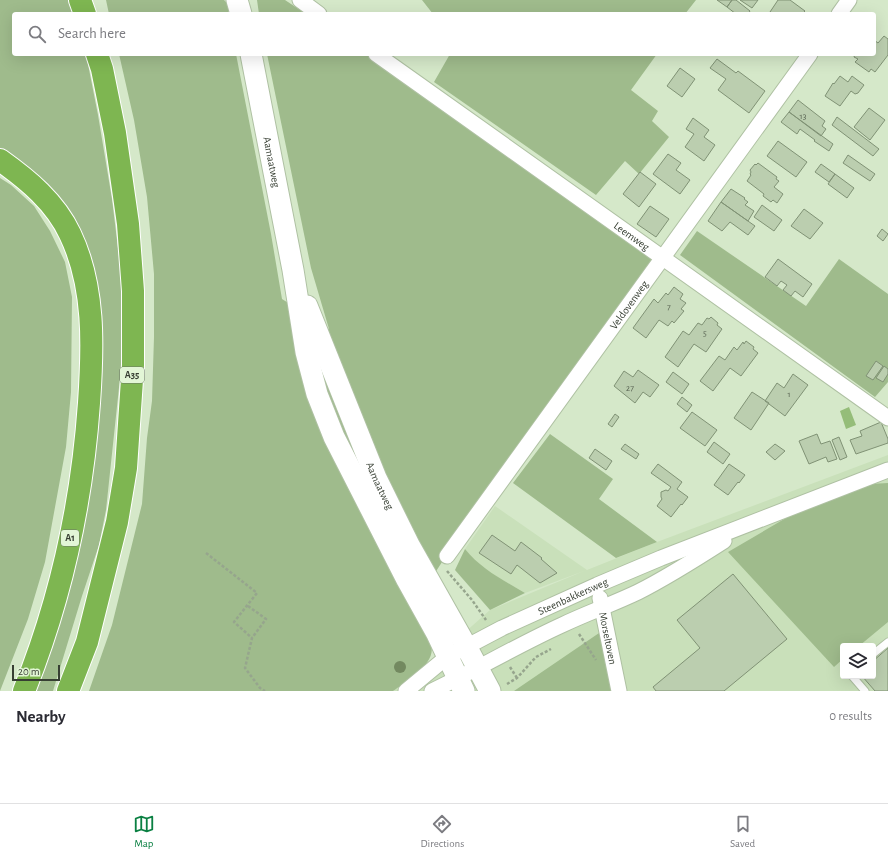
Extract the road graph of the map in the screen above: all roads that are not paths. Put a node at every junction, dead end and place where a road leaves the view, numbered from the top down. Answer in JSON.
{"nodes":[{"id":1,"x":80,"y":0,"type":"edge"},
{"id":2,"x":238,"y":0,"type":"edge"},
{"id":3,"x":300,"y":0,"type":"edge"},
{"id":4,"x":849,"y":0,"type":"edge"},
{"id":5,"x":84,"y":12,"type":"edge"},
{"id":6,"x":241,"y":12,"type":"edge"},
{"id":7,"x":316,"y":12,"type":"edge"},
{"id":8,"x":840,"y":12,"type":"edge"},
{"id":9,"x":98,"y":56,"type":"edge"},
{"id":10,"x":251,"y":56,"type":"edge"},
{"id":11,"x":379,"y":56,"type":"edge"},
{"id":12,"x":809,"y":56,"type":"edge"},
{"id":13,"x":0,"y":160,"type":"edge"},
{"id":14,"x":663,"y":258,"type":"junction"},
{"id":15,"x":293,"y":270,"type":"junction"},
{"id":16,"x":888,"y":418,"type":"edge"},
{"id":17,"x":888,"y":470,"type":"edge"},
{"id":18,"x":752,"y":523,"type":"junction"},
{"id":19,"x":447,"y":556,"type":"road end"},
{"id":20,"x":597,"y":585,"type":"junction"},
{"id":21,"x":602,"y":607,"type":"junction"},
{"id":22,"x":888,"y":642,"type":"edge"},
{"id":23,"x":466,"y":646,"type":"junction"},
{"id":24,"x":876,"y":652,"type":"edge"},
{"id":25,"x":447,"y":657,"type":"junction"},
{"id":26,"x":478,"y":669,"type":"junction"},
{"id":27,"x":855,"y":679,"type":"edge"},
{"id":28,"x":461,"y":685,"type":"edge"},
{"id":29,"x":497,"y":688,"type":"edge"},
{"id":30,"x":24,"y":691,"type":"edge"},
{"id":31,"x":68,"y":691,"type":"edge"},
{"id":32,"x":406,"y":691,"type":"edge"},
{"id":33,"x":432,"y":691,"type":"edge"},
{"id":34,"x":619,"y":691,"type":"edge"},
{"id":35,"x":865,"y":691,"type":"edge"}],
"edges":[{"from":1,"to":5,"type":"highway"},
{"from":2,"to":6,"type":"main road"},
{"from":3,"to":7,"type":"street"},
{"from":4,"to":8,"type":"street"},
{"from":9,"to":31,"type":"highway","number":"A35"},
{"from":10,"to":15,"type":"main road","name":"Aamaatweg"},
{"from":11,"to":14,"type":"street","name":"Leemweg"},
{"from":12,"to":14,"type":"street","name":"Veldovenweg"},
{"from":13,"to":30,"type":"highway","number":"A1"},
{"from":14,"to":16,"type":"street","name":"Leemweg"},
{"from":14,"to":19,"type":"street","name":"Veldovenweg"},
{"from":15,"to":23,"type":"main road","name":"Aamaatweg"},
{"from":15,"to":25,"type":"main road","name":"Aamaatweg"},
{"from":17,"to":18,"type":"street","name":"Steenbakkersweg"},
{"from":18,"to":20,"type":"street","name":"Steenbakkersweg"},
{"from":18,"to":21,"type":"street","name":"Steenbakkersweg"},
{"from":20,"to":21,"type":"street","name":"Morseltoven"},
{"from":20,"to":23,"type":"street","name":"Steenbakkersweg"},
{"from":21,"to":26,"type":"street","name":"Steenbakkersweg"},
{"from":21,"to":34,"type":"street","name":"Morseltoven"},
{"from":22,"to":24,"type":"lane"},
{"from":23,"to":25,"type":"street","name":"Steenbakkersweg"},
{"from":23,"to":26,"type":"main road","name":"Aamaatweg"},
{"from":25,"to":28,"type":"main road","name":"Aamaatweg"},
{"from":25,"to":32,"type":"street","name":"Steenbakkersweg"},
{"from":26,"to":28,"type":"street","name":"Steenbakkersweg"},
{"from":26,"to":29,"type":"main road","name":"Aamaatweg"},
{"from":27,"to":35,"type":"lane"},
{"from":28,"to":33,"type":"street","name":"Steenbakkersweg"}]}
